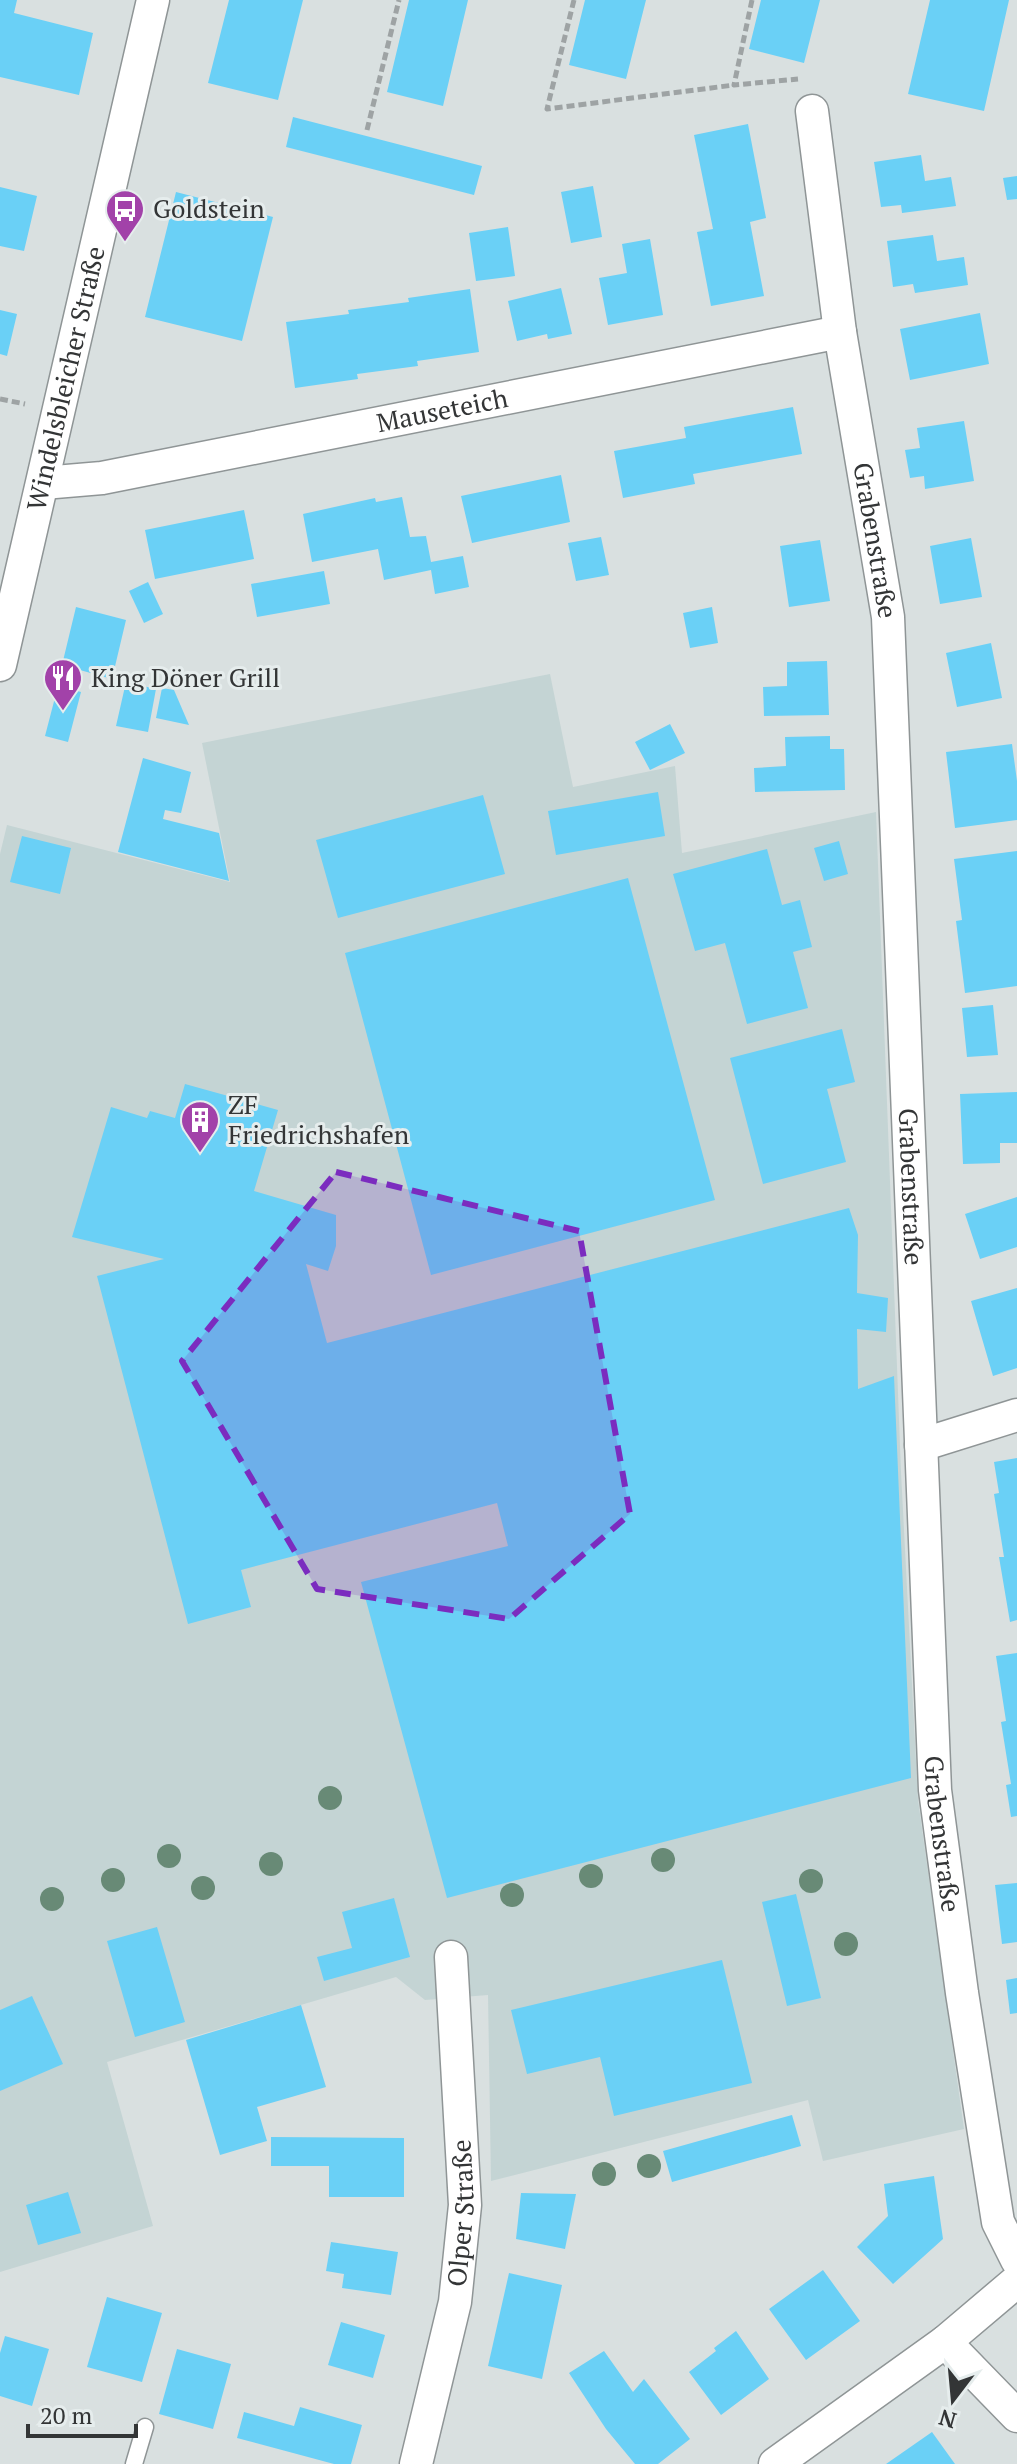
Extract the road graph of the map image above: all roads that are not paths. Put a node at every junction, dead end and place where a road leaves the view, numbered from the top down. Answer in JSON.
{"nodes":[{"id":1,"x":153,"y":0,"type":"edge"},
{"id":2,"x":812,"y":111,"type":"road end"},
{"id":3,"x":840,"y":332,"type":"junction"},
{"id":4,"x":43,"y":483,"type":"junction"},
{"id":5,"x":0,"y":665,"type":"edge"},
{"id":6,"x":1017,"y":1415,"type":"edge"},
{"id":7,"x":921,"y":1445,"type":"junction"},
{"id":8,"x":451,"y":1957,"type":"dead end"},
{"id":9,"x":1017,"y":2260,"type":"edge"},
{"id":10,"x":1017,"y":2281,"type":"edge"},
{"id":11,"x":945,"y":2342,"type":"junction"},
{"id":12,"x":1017,"y":2416,"type":"edge"},
{"id":13,"x":145,"y":2427,"type":"dead end"},
{"id":14,"x":134,"y":2464,"type":"edge"},
{"id":15,"x":416,"y":2464,"type":"edge"},
{"id":16,"x":775,"y":2464,"type":"edge"}],
"edges":[{"from":1,"to":4,"type":"street","name":"Windelsbleicher Straße"},
{"from":2,"to":3,"type":"street","name":"Grabenstraße"},
{"from":3,"to":4,"type":"street","name":"Mauseteich"},
{"from":3,"to":7,"type":"street","name":"Grabenstraße"},
{"from":4,"to":5,"type":"street","name":"Windelsbleicher Straße"},
{"from":6,"to":7,"type":"street"},
{"from":7,"to":9,"type":"street","name":"Grabenstraße"},
{"from":8,"to":15,"type":"street","name":"Olper Straße"},
{"from":10,"to":11,"type":"street"},
{"from":11,"to":12,"type":"street"},
{"from":11,"to":16,"type":"street"},
{"from":13,"to":14,"type":"lane"}]}
